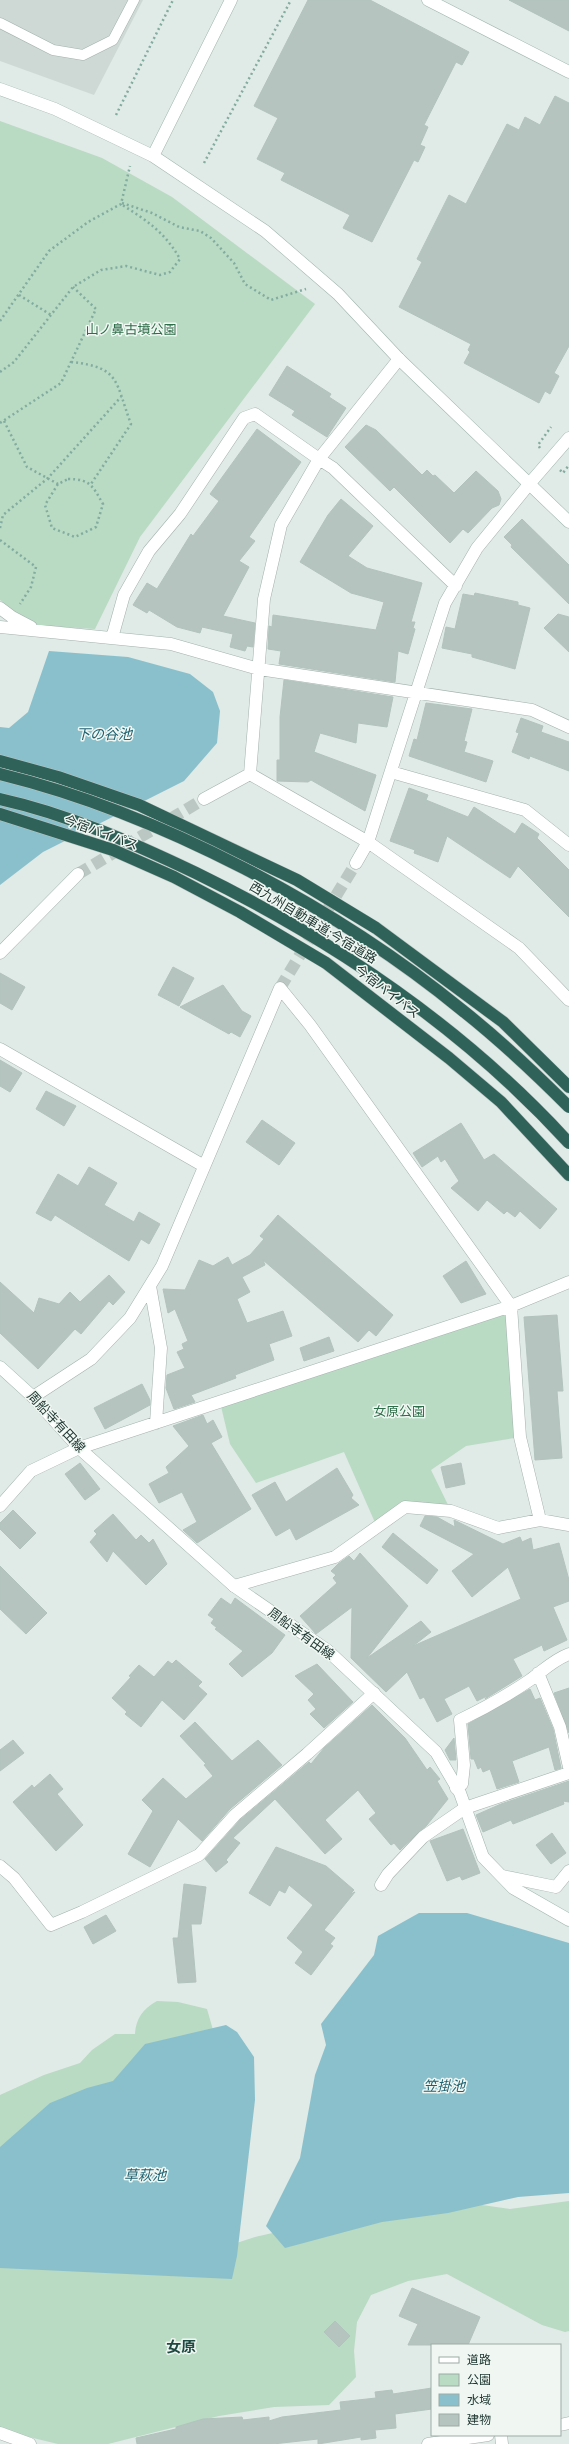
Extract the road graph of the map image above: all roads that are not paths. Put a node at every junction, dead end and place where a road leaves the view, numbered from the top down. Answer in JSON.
{"nodes":[{"id":1,"x":134,"y":0,"type":"edge"},
{"id":2,"x":231,"y":0,"type":"edge"},
{"id":3,"x":428,"y":0,"type":"edge"},
{"id":4,"x":0,"y":23,"type":"edge"},
{"id":5,"x":569,"y":72,"type":"edge"},
{"id":6,"x":0,"y":89,"type":"edge"},
{"id":7,"x":153,"y":156,"type":"junction"},
{"id":8,"x":399,"y":359,"type":"junction"},
{"id":9,"x":569,"y":438,"type":"edge"},
{"id":10,"x":319,"y":459,"type":"junction"},
{"id":11,"x":530,"y":483,"type":"junction"},
{"id":12,"x":569,"y":522,"type":"edge"},
{"id":13,"x":456,"y":586,"type":"junction"},
{"id":14,"x":0,"y":608,"type":"edge"},
{"id":15,"x":0,"y":627,"type":"edge"},
{"id":16,"x":37,"y":630,"type":"junction"},
{"id":17,"x":112,"y":638,"type":"junction"},
{"id":18,"x":259,"y":669,"type":"junction"},
{"id":19,"x":416,"y":692,"type":"junction"},
{"id":20,"x":569,"y":727,"type":"edge"},
{"id":21,"x":0,"y":761,"type":"edge"},
{"id":22,"x":391,"y":772,"type":"junction"},
{"id":23,"x":0,"y":774,"type":"edge"},
{"id":24,"x":250,"y":774,"type":"junction"},
{"id":25,"x":0,"y":799,"type":"edge"},
{"id":26,"x":204,"y":799,"type":"tunnel mouth"},
{"id":27,"x":0,"y":814,"type":"edge"},
{"id":28,"x":368,"y":842,"type":"junction"},
{"id":29,"x":569,"y":845,"type":"edge"},
{"id":30,"x":356,"y":863,"type":"tunnel mouth"},
{"id":31,"x":78,"y":874,"type":"tunnel mouth"},
{"id":32,"x":0,"y":953,"type":"edge"},
{"id":33,"x":569,"y":1000,"type":"edge"},
{"id":34,"x":0,"y":1049,"type":"edge"},
{"id":35,"x":569,"y":1087,"type":"edge"},
{"id":36,"x":569,"y":1107,"type":"edge"},
{"id":37,"x":569,"y":1143,"type":"edge"},
{"id":38,"x":204,"y":1166,"type":"junction"},
{"id":39,"x":569,"y":1175,"type":"edge"},
{"id":40,"x":569,"y":1282,"type":"edge"},
{"id":41,"x":150,"y":1286,"type":"junction"},
{"id":42,"x":511,"y":1306,"type":"junction"},
{"id":43,"x":0,"y":1367,"type":"edge"},
{"id":44,"x":34,"y":1397,"type":"junction"},
{"id":45,"x":156,"y":1423,"type":"junction"},
{"id":46,"x":79,"y":1448,"type":"junction"},
{"id":47,"x":0,"y":1506,"type":"edge"},
{"id":48,"x":540,"y":1520,"type":"junction"},
{"id":49,"x":569,"y":1525,"type":"edge"},
{"id":50,"x":234,"y":1586,"type":"junction"},
{"id":51,"x":569,"y":1654,"type":"edge"},
{"id":52,"x":538,"y":1673,"type":"junction"},
{"id":53,"x":374,"y":1693,"type":"junction"},
{"id":54,"x":569,"y":1766,"type":"edge"},
{"id":55,"x":569,"y":1773,"type":"edge"},
{"id":56,"x":456,"y":1788,"type":"junction"},
{"id":57,"x":465,"y":1808,"type":"junction"},
{"id":58,"x":0,"y":1866,"type":"edge"},
{"id":59,"x":569,"y":1870,"type":"edge"},
{"id":60,"x":502,"y":1876,"type":"junction"},
{"id":61,"x":380,"y":1885,"type":"dead end"},
{"id":62,"x":569,"y":1920,"type":"edge"},
{"id":63,"x":0,"y":2433,"type":"edge"},
{"id":64,"x":481,"y":2436,"type":"edge"},
{"id":65,"x":30,"y":2444,"type":"edge"},
{"id":66,"x":428,"y":2444,"type":"edge"}],
"edges":[{"from":1,"to":4,"type":"lane"},
{"from":2,"to":7,"type":"street"},
{"from":3,"to":5,"type":"street"},
{"from":6,"to":7,"type":"street"},
{"from":7,"to":8,"type":"street"},
{"from":8,"to":10,"type":"street"},
{"from":8,"to":11,"type":"street"},
{"from":9,"to":11,"type":"street"},
{"from":10,"to":13,"type":"street"},
{"from":10,"to":17,"type":"street"},
{"from":10,"to":18,"type":"street"},
{"from":11,"to":12,"type":"street"},
{"from":11,"to":13,"type":"street"},
{"from":13,"to":19,"type":"street"},
{"from":14,"to":16,"type":"street"},
{"from":15,"to":16,"type":"street"},
{"from":16,"to":17,"type":"street"},
{"from":17,"to":18,"type":"street"},
{"from":18,"to":19,"type":"street"},
{"from":18,"to":24,"type":"street"},
{"from":19,"to":20,"type":"street"},
{"from":19,"to":22,"type":"street"},
{"from":21,"to":35,"type":"highway"},
{"from":22,"to":28,"type":"street"},
{"from":22,"to":29,"type":"street"},
{"from":23,"to":36,"type":"highway","name":"西九州自動車道;今宿道路","bridge":true},
{"from":24,"to":26,"type":"street"},
{"from":24,"to":28,"type":"street"},
{"from":25,"to":37,"type":"highway","name":"西九州自動車道;今宿道路","bridge":true},
{"from":27,"to":39,"type":"highway","name":"今宿バイパス"},
{"from":28,"to":30,"type":"street"},
{"from":28,"to":33,"type":"street"},
{"from":31,"to":32,"type":"street"},
{"from":34,"to":38,"type":"street"},
{"from":38,"to":41,"type":"street"},
{"from":38,"to":42,"type":"street"},
{"from":40,"to":42,"type":"street"},
{"from":41,"to":44,"type":"street"},
{"from":41,"to":45,"type":"street"},
{"from":42,"to":45,"type":"street"},
{"from":42,"to":48,"type":"street"},
{"from":43,"to":44,"type":"street","name":"周船寺有田線"},
{"from":44,"to":46,"type":"street","name":"周船寺有田線"},
{"from":45,"to":46,"type":"street"},
{"from":46,"to":47,"type":"street"},
{"from":46,"to":50,"type":"street","name":"周船寺有田線"},
{"from":48,"to":49,"type":"street"},
{"from":48,"to":50,"type":"street"},
{"from":50,"to":53,"type":"street","name":"周船寺有田線"},
{"from":51,"to":52,"type":"street"},
{"from":52,"to":54,"type":"street"},
{"from":52,"to":56,"type":"street"},
{"from":53,"to":56,"type":"street","name":"周船寺有田線"},
{"from":53,"to":58,"type":"street"},
{"from":55,"to":57,"type":"street"},
{"from":56,"to":57,"type":"street","name":"周船寺有田線"},
{"from":57,"to":60,"type":"street","name":"周船寺有田線"},
{"from":57,"to":61,"type":"street"},
{"from":59,"to":60,"type":"street"},
{"from":60,"to":62,"type":"street","name":"周船寺有田線"},
{"from":63,"to":65,"type":"street"},
{"from":64,"to":66,"type":"street"}]}
